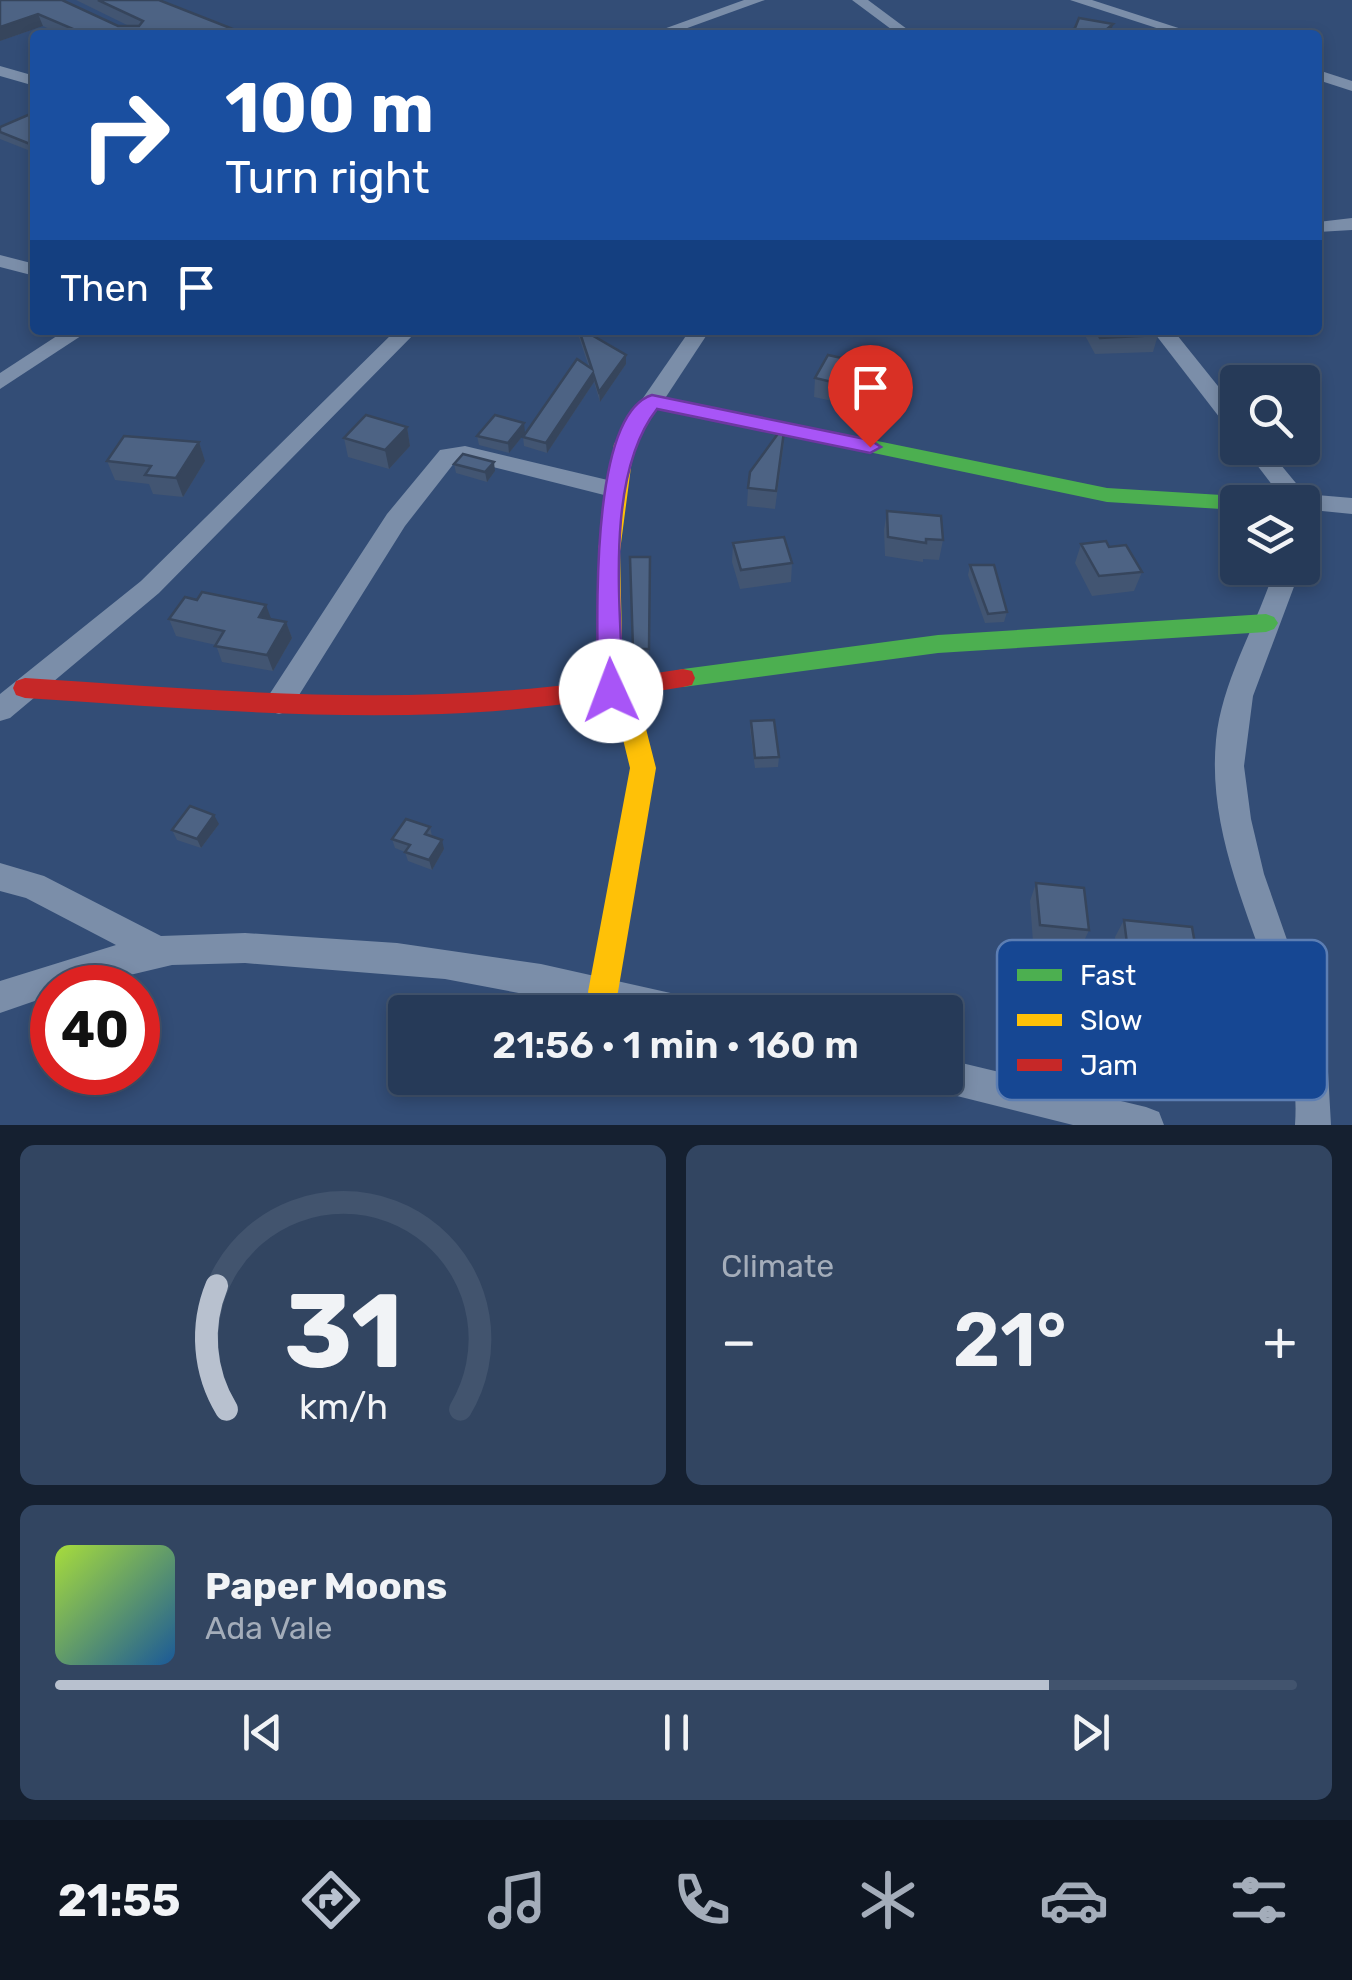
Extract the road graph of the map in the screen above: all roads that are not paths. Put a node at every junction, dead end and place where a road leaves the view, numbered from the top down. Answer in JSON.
{"nodes":[{"id":1,"x":758,"y":0,"type":"edge"},
{"id":2,"x":859,"y":0,"type":"edge"},
{"id":3,"x":1077,"y":0,"type":"edge"},
{"id":4,"x":669,"y":30,"type":"edge"},
{"id":5,"x":901,"y":30,"type":"edge"},
{"id":6,"x":1175,"y":30,"type":"edge"},
{"id":7,"x":0,"y":71,"type":"edge"},
{"id":8,"x":1322,"y":76,"type":"edge"},
{"id":9,"x":30,"y":80,"type":"edge"},
{"id":10,"x":1352,"y":86,"type":"edge"},
{"id":11,"x":1352,"y":224,"type":"edge"},
{"id":12,"x":1322,"y":228,"type":"edge"},
{"id":13,"x":0,"y":261,"type":"edge"},
{"id":14,"x":30,"y":269,"type":"edge"},
{"id":15,"x":72,"y":335,"type":"edge"},
{"id":16,"x":403,"y":335,"type":"edge"},
{"id":17,"x":697,"y":335,"type":"edge"},
{"id":18,"x":1166,"y":335,"type":"edge"},
{"id":19,"x":0,"y":382,"type":"edge"},
{"id":20,"x":652,"y":402,"type":"junction"},
{"id":21,"x":1220,"y":403,"type":"edge"},
{"id":22,"x":1268,"y":465,"type":"edge"},
{"id":23,"x":1284,"y":485,"type":"edge"},
{"id":24,"x":616,"y":490,"type":"junction"},
{"id":25,"x":1220,"y":502,"type":"edge"},
{"id":26,"x":1320,"y":504,"type":"edge"},
{"id":27,"x":1352,"y":506,"type":"edge"},
{"id":28,"x":1281,"y":585,"type":"edge"},
{"id":29,"x":1266,"y":623,"type":"junction"},
{"id":30,"x":25,"y":688,"type":"junction"},
{"id":31,"x":611,"y":691,"type":"junction"},
{"id":32,"x":279,"y":703,"type":"junction"},
{"id":33,"x":0,"y":710,"type":"edge"},
{"id":34,"x":0,"y":877,"type":"edge"},
{"id":35,"x":1269,"y":940,"type":"edge"},
{"id":36,"x":158,"y":952,"type":"junction"},
{"id":37,"x":603,"y":992,"type":"junction"},
{"id":38,"x":615,"y":995,"type":"edge"},
{"id":39,"x":0,"y":997,"type":"edge"},
{"id":40,"x":963,"y":1080,"type":"edge"},
{"id":41,"x":997,"y":1089,"type":"edge"},
{"id":42,"x":1043,"y":1100,"type":"edge"},
{"id":43,"x":1316,"y":1100,"type":"edge"},
{"id":44,"x":1146,"y":1125,"type":"edge"},
{"id":45,"x":1313,"y":1125,"type":"edge"}],
"edges":[{"from":1,"to":4,"type":"street"},
{"from":2,"to":5,"type":"street"},
{"from":3,"to":6,"type":"street"},
{"from":7,"to":9,"type":"street"},
{"from":8,"to":10,"type":"street"},
{"from":11,"to":12,"type":"street"},
{"from":13,"to":14,"type":"street"},
{"from":15,"to":19,"type":"street"},
{"from":16,"to":30,"type":"street"},
{"from":17,"to":20,"type":"street"},
{"from":18,"to":21,"type":"street"},
{"from":20,"to":24,"type":"street"},
{"from":20,"to":25,"type":"street"},
{"from":22,"to":23,"type":"street"},
{"from":24,"to":31,"type":"street"},
{"from":24,"to":32,"type":"street"},
{"from":26,"to":27,"type":"street"},
{"from":28,"to":29,"type":"street"},
{"from":29,"to":31,"type":"street"},
{"from":29,"to":35,"type":"street"},
{"from":30,"to":32,"type":"street"},
{"from":30,"to":33,"type":"street"},
{"from":31,"to":32,"type":"street"},
{"from":31,"to":37,"type":"street"},
{"from":34,"to":36,"type":"street"},
{"from":36,"to":37,"type":"street"},
{"from":36,"to":39,"type":"street"},
{"from":37,"to":38,"type":"street"},
{"from":40,"to":41,"type":"street"},
{"from":42,"to":44,"type":"street"},
{"from":43,"to":45,"type":"street"}]}
